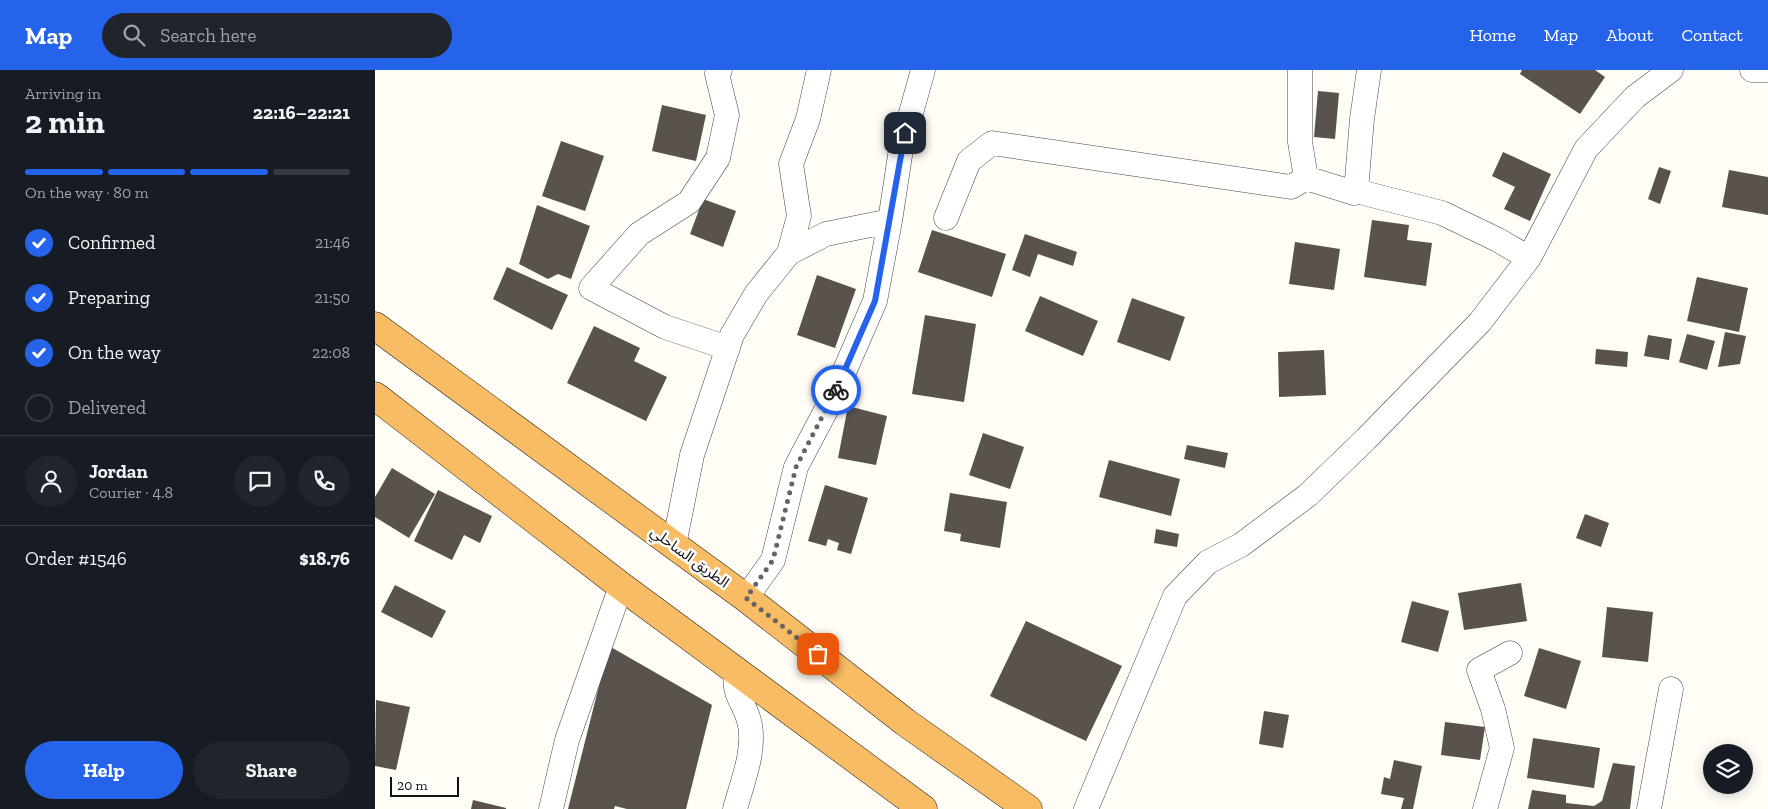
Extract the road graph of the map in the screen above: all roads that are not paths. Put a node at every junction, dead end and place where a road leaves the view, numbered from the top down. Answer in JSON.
{"nodes":[{"id":1,"x":720,"y":70,"type":"edge"},
{"id":2,"x":819,"y":70,"type":"edge"},
{"id":3,"x":923,"y":70,"type":"edge"},
{"id":4,"x":1299,"y":70,"type":"edge"},
{"id":5,"x":1369,"y":70,"type":"edge"},
{"id":6,"x":1671,"y":70,"type":"edge"},
{"id":7,"x":1752,"y":70,"type":"edge"},
{"id":8,"x":1768,"y":70,"type":"edge"},
{"id":9,"x":1306,"y":178,"type":"junction"},
{"id":10,"x":1356,"y":191,"type":"junction"},
{"id":11,"x":946,"y":218,"type":"dead end"},
{"id":12,"x":890,"y":221,"type":"junction"},
{"id":13,"x":789,"y":253,"type":"junction"},
{"id":14,"x":1529,"y":258,"type":"junction"},
{"id":15,"x":375,"y":326,"type":"edge"},
{"id":16,"x":727,"y":348,"type":"junction"},
{"id":17,"x":375,"y":396,"type":"edge"},
{"id":18,"x":674,"y":545,"type":"junction"},
{"id":19,"x":621,"y":586,"type":"junction"},
{"id":20,"x":746,"y":598,"type":"junction"},
{"id":21,"x":1510,"y":653,"type":"dead end"},
{"id":22,"x":736,"y":670,"type":"junction"},
{"id":23,"x":1671,"y":689,"type":"dead end"},
{"id":24,"x":551,"y":809,"type":"edge"},
{"id":25,"x":735,"y":809,"type":"edge"},
{"id":26,"x":923,"y":809,"type":"edge"},
{"id":27,"x":1027,"y":809,"type":"edge"},
{"id":28,"x":1086,"y":809,"type":"edge"},
{"id":29,"x":1485,"y":809,"type":"edge"},
{"id":30,"x":1649,"y":809,"type":"edge"}],
"edges":[{"from":1,"to":16,"type":"street"},
{"from":2,"to":13,"type":"street"},
{"from":3,"to":12,"type":"street"},
{"from":4,"to":9,"type":"street"},
{"from":5,"to":10,"type":"street"},
{"from":6,"to":14,"type":"street"},
{"from":7,"to":8,"type":"street"},
{"from":9,"to":10,"type":"street"},
{"from":9,"to":11,"type":"street"},
{"from":10,"to":14,"type":"street"},
{"from":12,"to":13,"type":"street"},
{"from":12,"to":20,"type":"street"},
{"from":13,"to":16,"type":"street"},
{"from":14,"to":28,"type":"street"},
{"from":15,"to":18,"type":"highway","name":"الطريق الساحلي"},
{"from":16,"to":18,"type":"street"},
{"from":17,"to":19,"type":"highway"},
{"from":18,"to":20,"type":"highway","name":"الطريق الساحلي"},
{"from":19,"to":22,"type":"highway"},
{"from":19,"to":24,"type":"street"},
{"from":20,"to":27,"type":"highway","name":"الطريق الساحلي"},
{"from":21,"to":29,"type":"street"},
{"from":22,"to":25,"type":"street"},
{"from":22,"to":26,"type":"highway"},
{"from":23,"to":30,"type":"street"}]}
